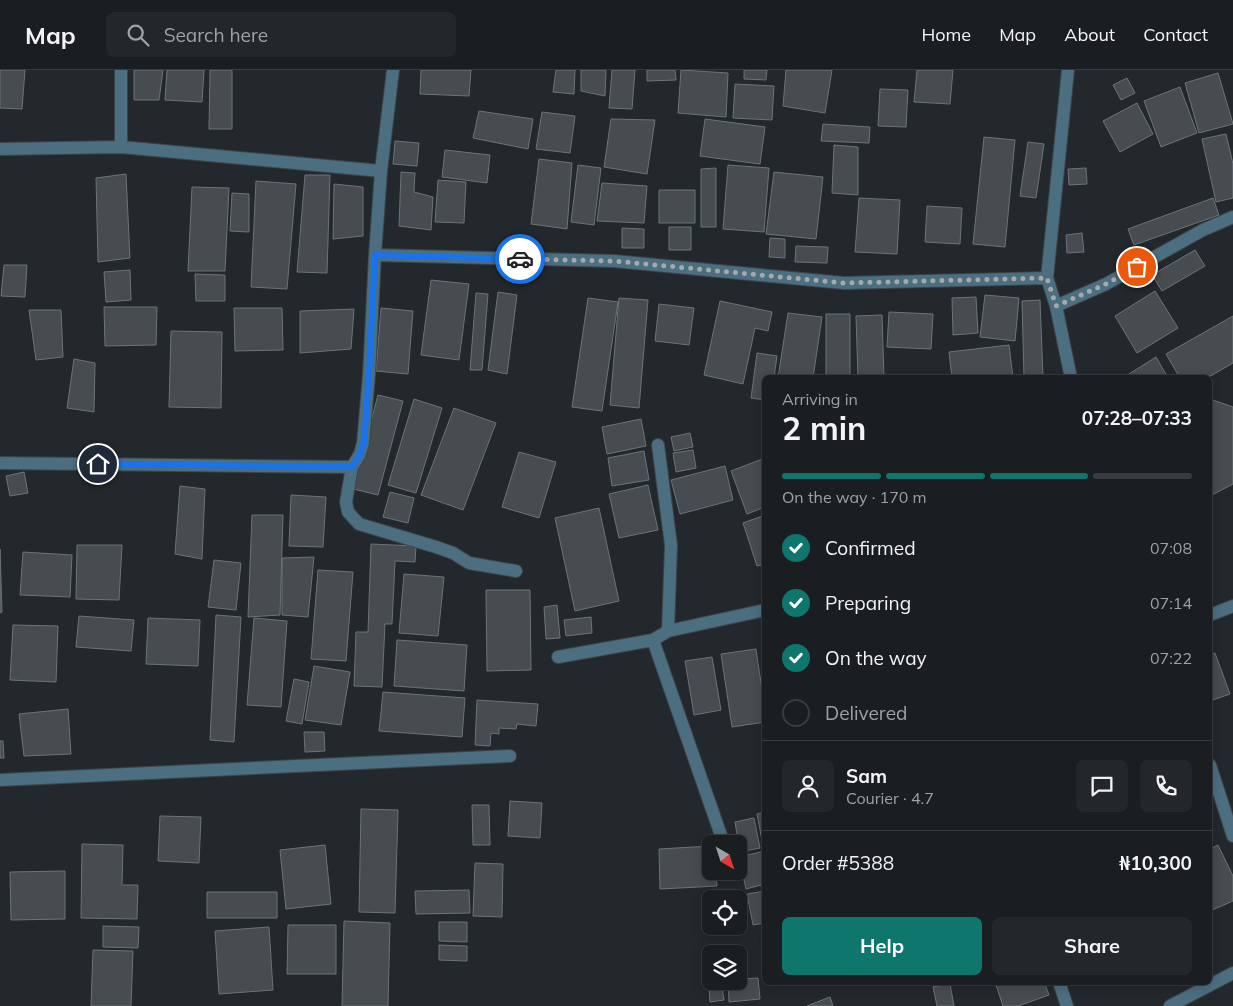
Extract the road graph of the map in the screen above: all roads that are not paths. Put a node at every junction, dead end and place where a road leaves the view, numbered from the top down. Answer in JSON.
{"nodes":[{"id":1,"x":121,"y":70,"type":"edge"},
{"id":2,"x":394,"y":70,"type":"edge"},
{"id":3,"x":1068,"y":70,"type":"edge"},
{"id":4,"x":121,"y":147,"type":"junction"},
{"id":5,"x":0,"y":149,"type":"edge"},
{"id":6,"x":381,"y":171,"type":"junction"},
{"id":7,"x":1233,"y":218,"type":"edge"},
{"id":8,"x":375,"y":255,"type":"junction"},
{"id":9,"x":1047,"y":278,"type":"junction"},
{"id":10,"x":1056,"y":306,"type":"junction"},
{"id":11,"x":1070,"y":375,"type":"edge"},
{"id":12,"x":658,"y":445,"type":"dead end"},
{"id":13,"x":0,"y":463,"type":"edge"},
{"id":14,"x":352,"y":467,"type":"junction"},
{"id":15,"x":516,"y":571,"type":"dead end"},
{"id":16,"x":1233,"y":606,"type":"edge"},
{"id":17,"x":762,"y":611,"type":"edge"},
{"id":18,"x":1212,"y":614,"type":"edge"},
{"id":19,"x":668,"y":631,"type":"junction"},
{"id":20,"x":653,"y":640,"type":"junction"},
{"id":21,"x":558,"y":657,"type":"dead end"},
{"id":22,"x":510,"y":756,"type":"dead end"},
{"id":23,"x":1212,"y":771,"type":"edge"},
{"id":24,"x":0,"y":780,"type":"edge"},
{"id":25,"x":721,"y":835,"type":"edge"},
{"id":26,"x":1233,"y":836,"type":"edge"},
{"id":27,"x":1233,"y":973,"type":"edge"},
{"id":28,"x":1212,"y":984,"type":"edge"},
{"id":29,"x":1060,"y":985,"type":"edge"},
{"id":30,"x":1210,"y":985,"type":"edge"},
{"id":31,"x":1067,"y":1006,"type":"edge"},
{"id":32,"x":1170,"y":1006,"type":"edge"}],
"edges":[{"from":1,"to":4,"type":"street"},
{"from":2,"to":6,"type":"street"},
{"from":3,"to":9,"type":"street"},
{"from":4,"to":5,"type":"street"},
{"from":4,"to":6,"type":"street"},
{"from":6,"to":8,"type":"street"},
{"from":7,"to":10,"type":"street"},
{"from":8,"to":9,"type":"street"},
{"from":8,"to":14,"type":"street"},
{"from":9,"to":10,"type":"street"},
{"from":10,"to":11,"type":"street"},
{"from":12,"to":19,"type":"street"},
{"from":13,"to":14,"type":"street"},
{"from":14,"to":15,"type":"street"},
{"from":16,"to":18,"type":"street"},
{"from":17,"to":19,"type":"street"},
{"from":19,"to":20,"type":"street"},
{"from":20,"to":21,"type":"street"},
{"from":20,"to":25,"type":"street"},
{"from":22,"to":24,"type":"street"},
{"from":23,"to":26,"type":"street"},
{"from":27,"to":28,"type":"street"},
{"from":29,"to":31,"type":"street"},
{"from":30,"to":32,"type":"street"}]}
